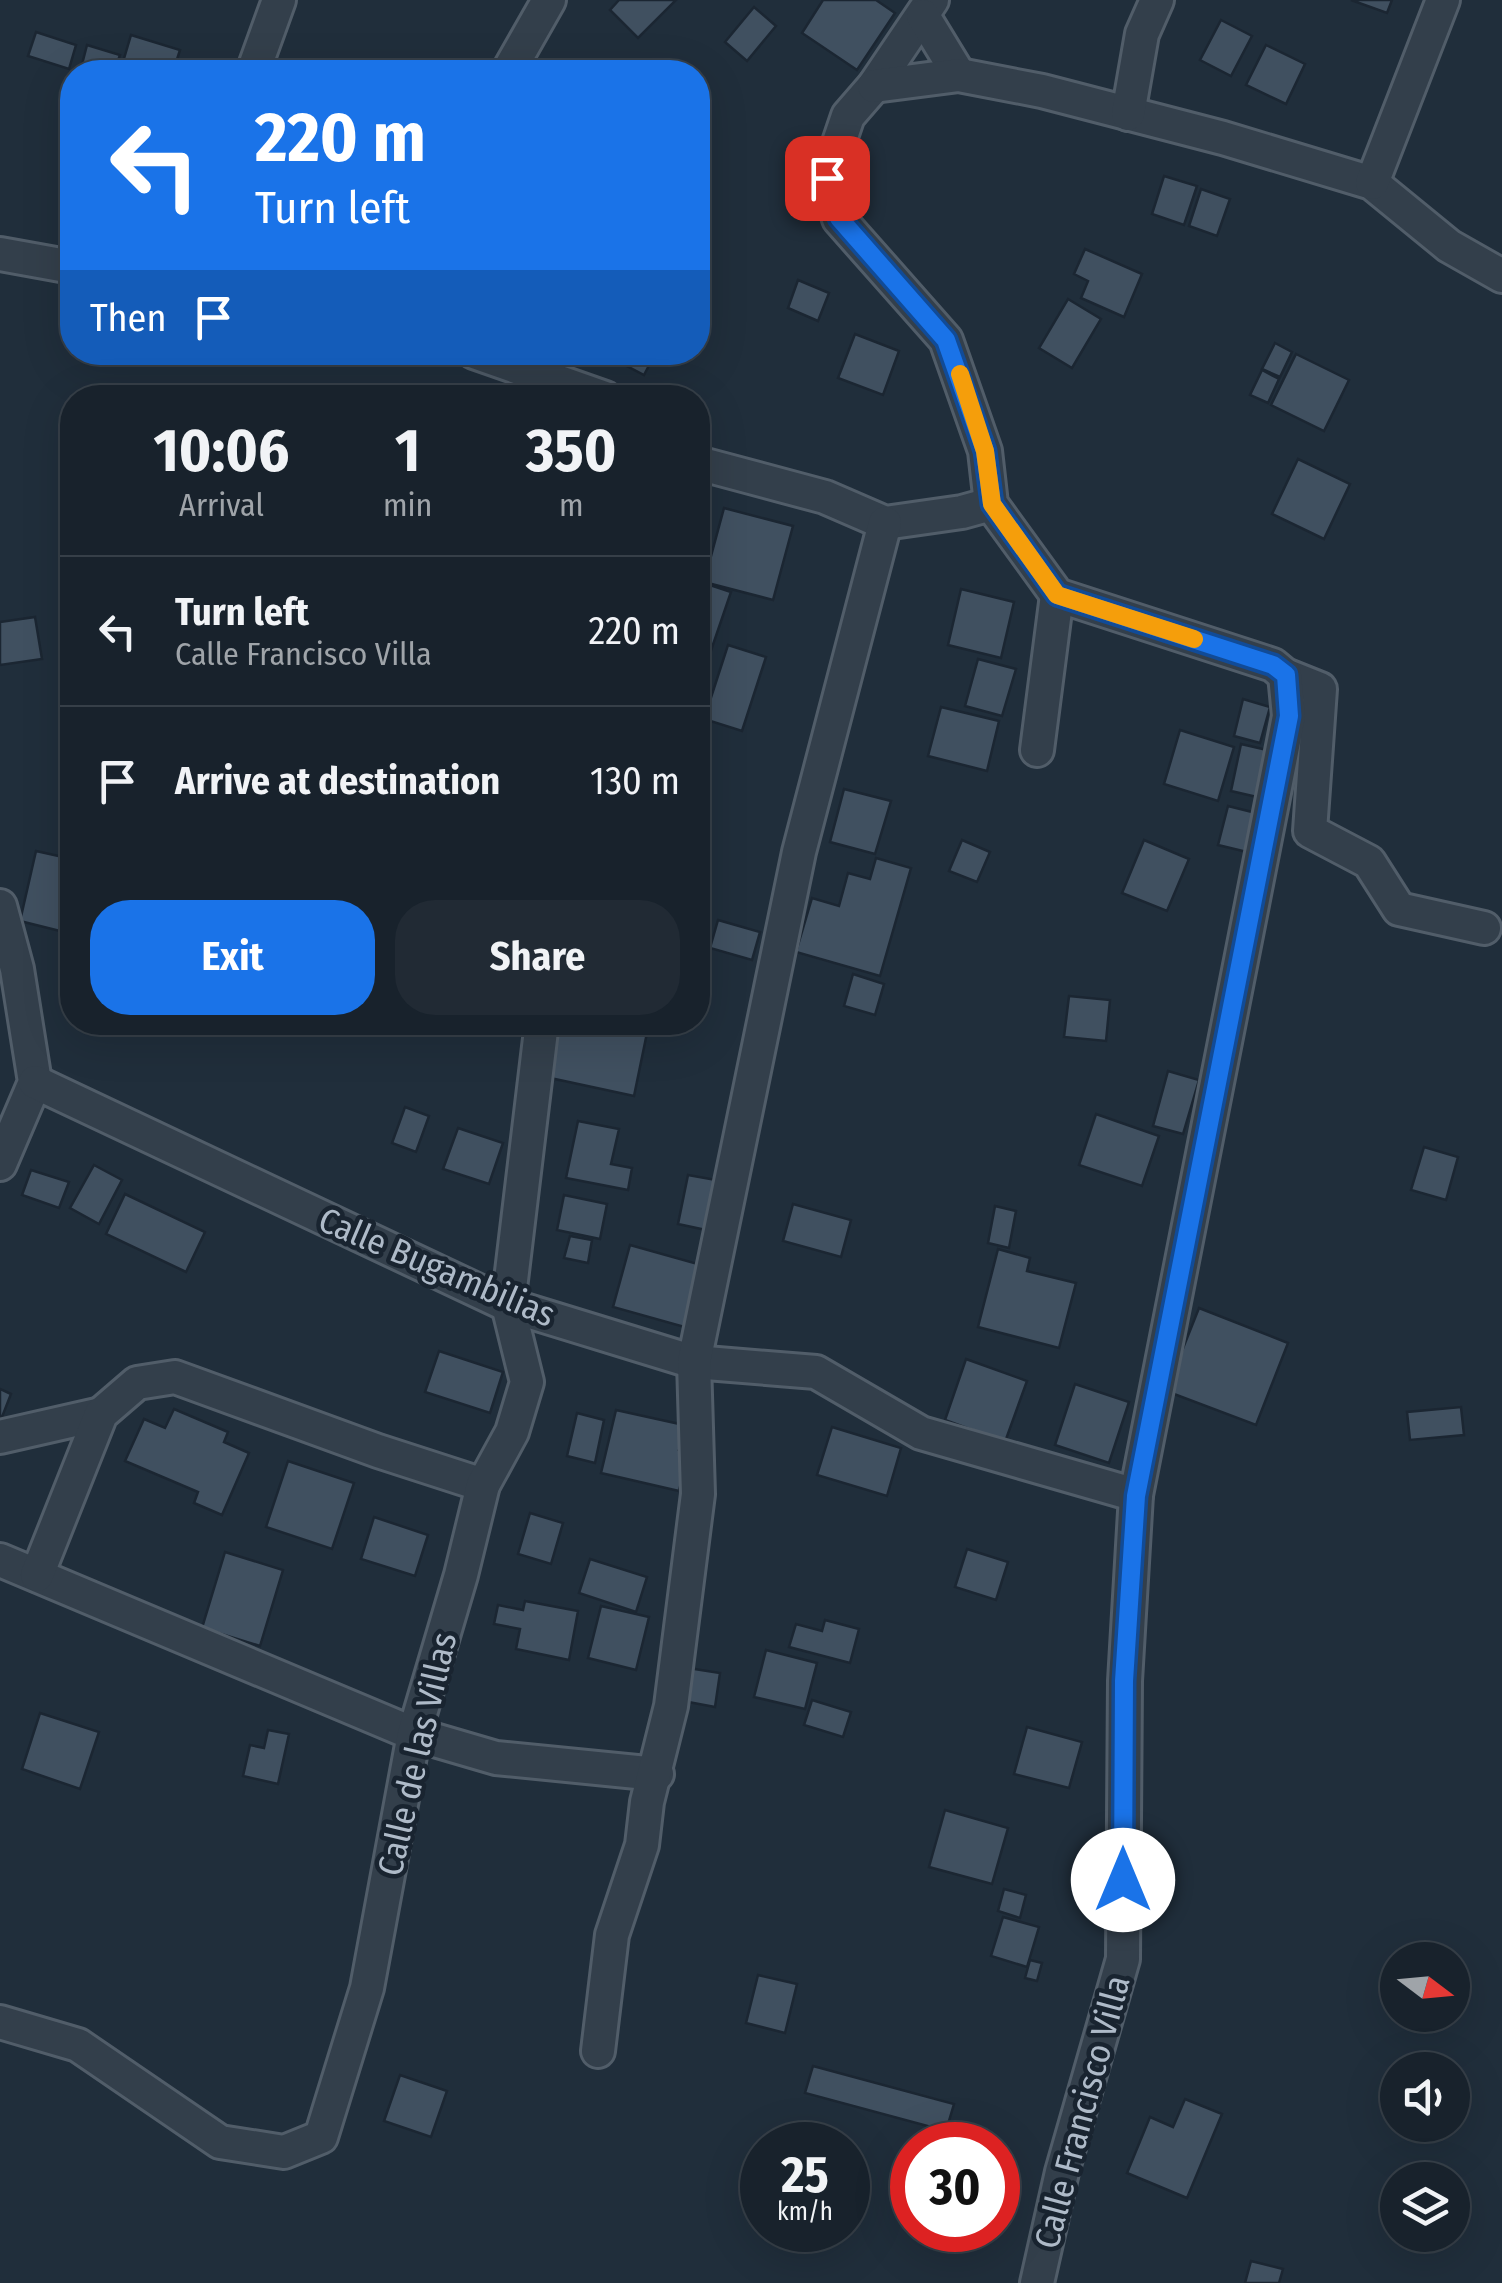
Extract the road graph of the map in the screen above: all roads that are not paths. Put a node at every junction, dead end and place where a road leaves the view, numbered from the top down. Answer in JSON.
{"nodes":[{"id":1,"x":279,"y":0,"type":"edge"},
{"id":2,"x":549,"y":0,"type":"edge"},
{"id":3,"x":1157,"y":0,"type":"edge"},
{"id":4,"x":1443,"y":0,"type":"edge"},
{"id":5,"x":928,"y":8,"type":"edge"},
{"id":6,"x":257,"y":60,"type":"edge"},
{"id":7,"x":515,"y":60,"type":"edge"},
{"id":8,"x":960,"y":75,"type":"junction"},
{"id":9,"x":874,"y":86,"type":"junction"},
{"id":10,"x":1128,"y":114,"type":"junction"},
{"id":11,"x":1372,"y":184,"type":"junction"},
{"id":12,"x":0,"y":254,"type":"edge"},
{"id":13,"x":60,"y":265,"type":"edge"},
{"id":14,"x":1502,"y":276,"type":"edge"},
{"id":15,"x":511,"y":365,"type":"edge"},
{"id":16,"x":568,"y":385,"type":"edge"},
{"id":17,"x":710,"y":466,"type":"edge"},
{"id":18,"x":992,"y":504,"type":"junction"},
{"id":19,"x":885,"y":522,"type":"junction"},
{"id":20,"x":1057,"y":595,"type":"junction"},
{"id":21,"x":1286,"y":675,"type":"junction"},
{"id":22,"x":1037,"y":750,"type":"dead end"},
{"id":23,"x":0,"y":906,"type":"edge"},
{"id":24,"x":1484,"y":928,"type":"dead end"},
{"id":25,"x":540,"y":1035,"type":"edge"},
{"id":26,"x":34,"y":1082,"type":"junction"},
{"id":27,"x":0,"y":1164,"type":"edge"},
{"id":28,"x":508,"y":1305,"type":"junction"},
{"id":29,"x":694,"y":1362,"type":"junction"},
{"id":30,"x":101,"y":1414,"type":"junction"},
{"id":31,"x":0,"y":1437,"type":"edge"},
{"id":32,"x":482,"y":1485,"type":"junction"},
{"id":33,"x":1136,"y":1496,"type":"junction"},
{"id":34,"x":0,"y":1560,"type":"edge"},
{"id":35,"x":36,"y":1574,"type":"junction"},
{"id":36,"x":414,"y":1734,"type":"junction"},
{"id":37,"x":656,"y":1774,"type":"junction"},
{"id":38,"x":0,"y":2022,"type":"edge"},
{"id":39,"x":598,"y":2051,"type":"dead end"},
{"id":40,"x":1036,"y":2283,"type":"edge"}],
"edges":[{"from":1,"to":6,"type":"street"},
{"from":2,"to":7,"type":"street"},
{"from":3,"to":10,"type":"street"},
{"from":4,"to":11,"type":"street"},
{"from":5,"to":8,"type":"street"},
{"from":5,"to":9,"type":"street"},
{"from":8,"to":9,"type":"street"},
{"from":8,"to":10,"type":"street"},
{"from":9,"to":18,"type":"street"},
{"from":10,"to":11,"type":"street"},
{"from":11,"to":14,"type":"street"},
{"from":12,"to":13,"type":"street"},
{"from":15,"to":16,"type":"street"},
{"from":17,"to":19,"type":"street"},
{"from":18,"to":19,"type":"street"},
{"from":18,"to":20,"type":"street"},
{"from":19,"to":29,"type":"street"},
{"from":20,"to":21,"type":"street"},
{"from":20,"to":22,"type":"street"},
{"from":21,"to":24,"type":"street"},
{"from":21,"to":33,"type":"street","name":"Calle Francisco Villa"},
{"from":23,"to":26,"type":"street"},
{"from":25,"to":28,"type":"street","name":"Calle de las Villas"},
{"from":26,"to":27,"type":"street"},
{"from":26,"to":28,"type":"street","name":"Calle Bugambilias"},
{"from":28,"to":29,"type":"street","name":"Calle Bugambilias"},
{"from":28,"to":32,"type":"street","name":"Calle de las Villas"},
{"from":29,"to":33,"type":"street","name":"Calle Bugambilias"},
{"from":29,"to":37,"type":"street"},
{"from":30,"to":31,"type":"street"},
{"from":30,"to":32,"type":"street"},
{"from":30,"to":35,"type":"street"},
{"from":32,"to":36,"type":"street","name":"Calle de las Villas"},
{"from":33,"to":40,"type":"street","name":"Calle Francisco Villa"},
{"from":34,"to":35,"type":"street"},
{"from":35,"to":36,"type":"street"},
{"from":36,"to":37,"type":"street"},
{"from":36,"to":38,"type":"street","name":"Calle de las Villas"},
{"from":37,"to":39,"type":"street"}]}
